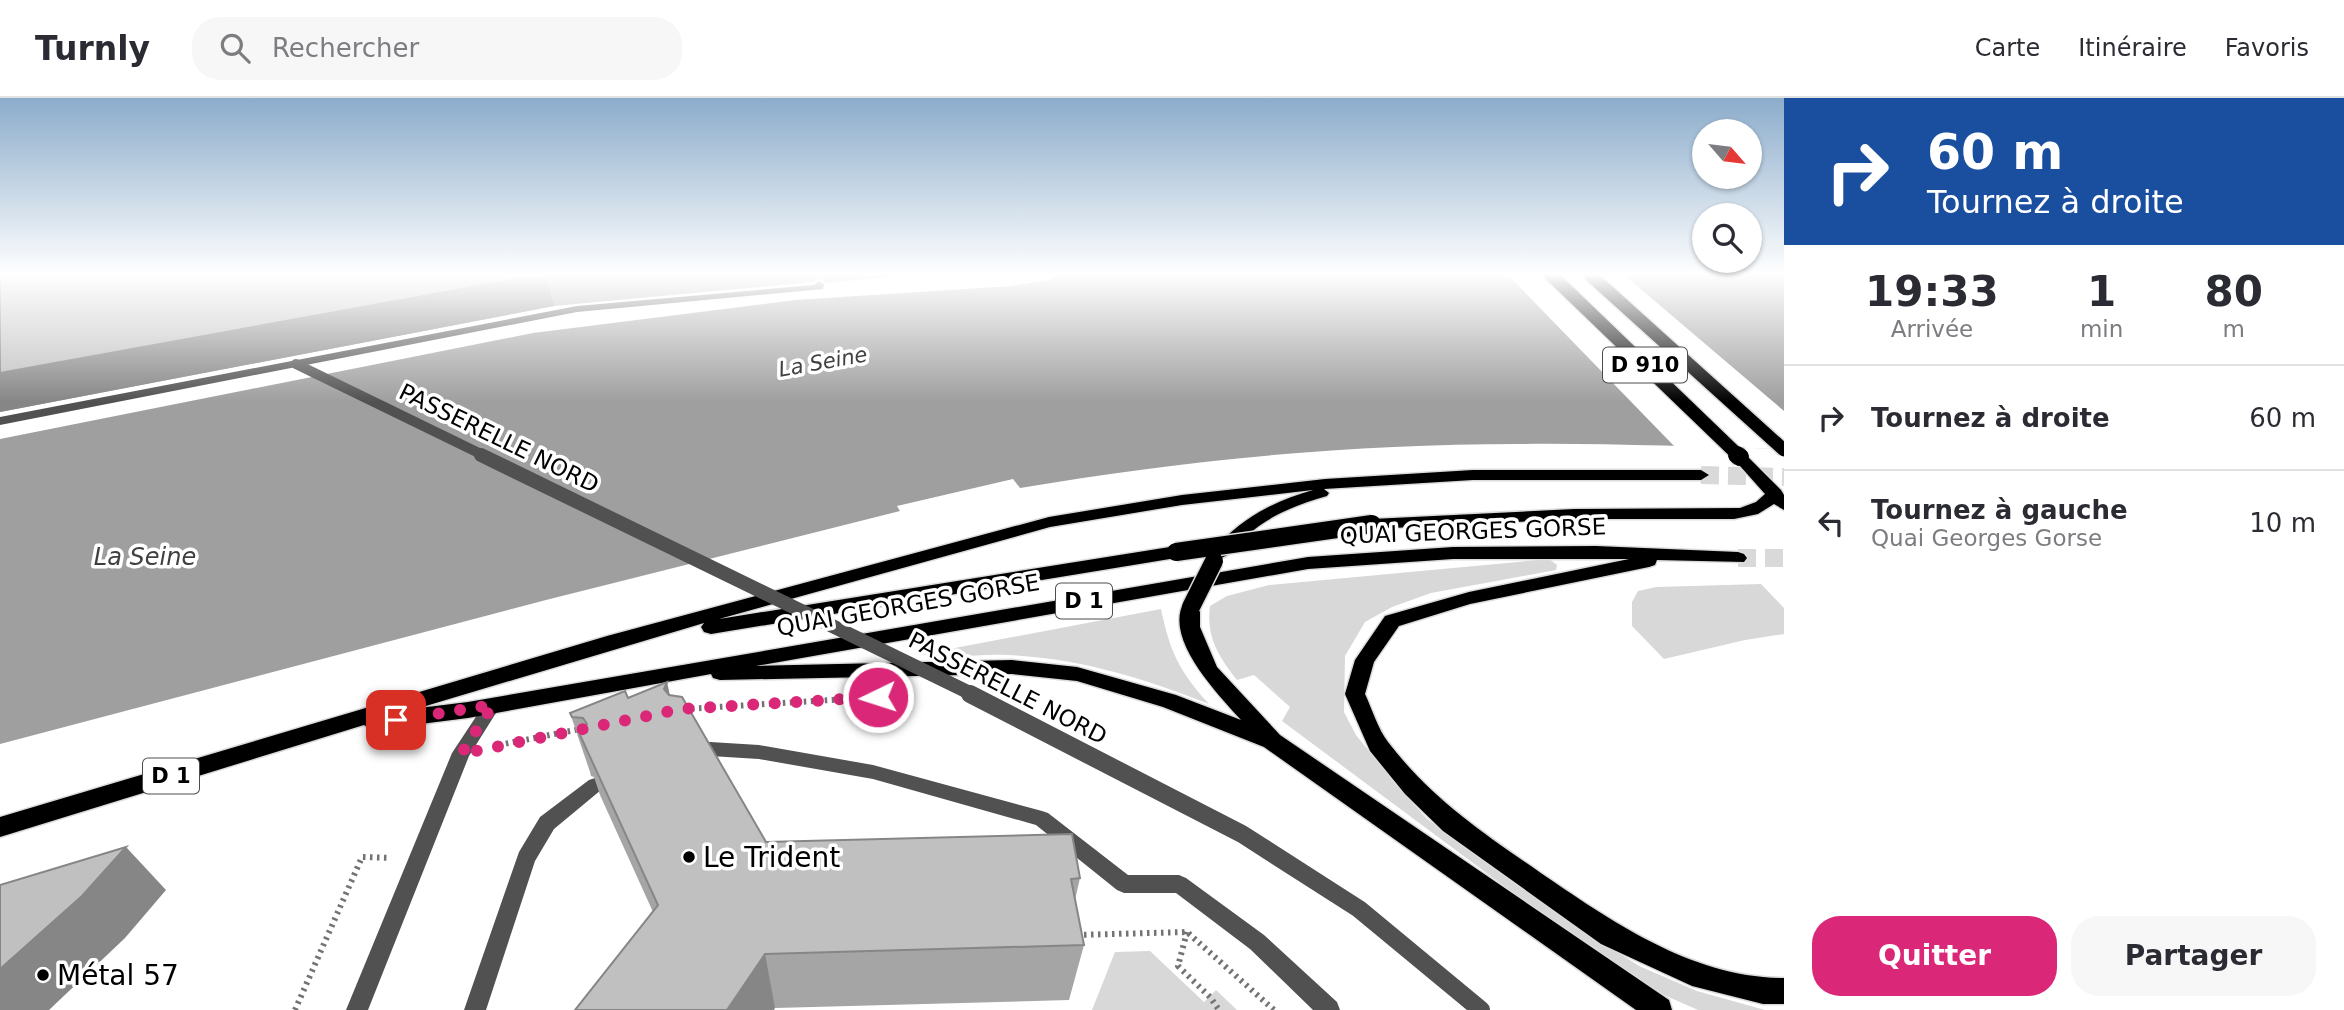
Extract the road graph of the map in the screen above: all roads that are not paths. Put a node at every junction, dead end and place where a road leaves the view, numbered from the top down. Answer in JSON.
{"nodes":[{"id":1,"x":538,"y":317,"type":"edge"},
{"id":2,"x":1594,"y":317,"type":"edge"},
{"id":3,"x":1636,"y":317,"type":"edge"},
{"id":4,"x":296,"y":364,"type":"junction"},
{"id":5,"x":0,"y":421,"type":"edge"},
{"id":6,"x":1784,"y":450,"type":"edge"},
{"id":7,"x":1701,"y":475,"type":"tunnel mouth"},
{"id":8,"x":1400,"y":479,"type":"junction"},
{"id":9,"x":1780,"y":499,"type":"edge"},
{"id":10,"x":1679,"y":555,"type":"junction"},
{"id":11,"x":1738,"y":558,"type":"tunnel mouth"},
{"id":12,"x":607,"y":643,"type":"junction"},
{"id":13,"x":678,"y":673,"type":"junction"},
{"id":14,"x":493,"y":705,"type":"junction"},
{"id":15,"x":341,"y":724,"type":"junction"},
{"id":16,"x":1272,"y":741,"type":"junction"},
{"id":17,"x":689,"y":747,"type":"edge"},
{"id":18,"x":595,"y":785,"type":"edge"},
{"id":19,"x":0,"y":827,"type":"edge"},
{"id":20,"x":1784,"y":991,"type":"edge"},
{"id":21,"x":357,"y":1010,"type":"edge"},
{"id":22,"x":475,"y":1010,"type":"edge"},
{"id":23,"x":1329,"y":1010,"type":"edge"},
{"id":24,"x":1481,"y":1010,"type":"edge"},
{"id":25,"x":1659,"y":1010,"type":"edge"}],
"edges":[{"from":1,"to":4,"type":"street"},
{"from":2,"to":9,"type":"main road","number":"D 910","bridge":true},
{"from":3,"to":6,"type":"main road","number":"D 910","bridge":true},
{"from":4,"to":5,"type":"street"},
{"from":4,"to":24,"type":"street","name":"PASSERELLE NORD","bridge":true},
{"from":7,"to":8,"type":"main road","name":"QUAI GEORGES GORSE","number":"D 1"},
{"from":8,"to":12,"type":"main road","name":"QUAI GEORGES GORSE","number":"D 1"},
{"from":8,"to":16,"type":"main road","bridge":true},
{"from":9,"to":12,"type":"main road","number":"D 1","bridge":true},
{"from":10,"to":11,"type":"main road","name":"QUAI GEORGES GORSE"},
{"from":10,"to":13,"type":"main road","name":"QUAI GEORGES GORSE","number":"D 1"},
{"from":10,"to":20,"type":"main road"},
{"from":12,"to":15,"type":"main road","name":"QUAI GEORGES GORSE","number":"D 1"},
{"from":13,"to":14,"type":"main road","name":"QUAI GEORGES GORSE","number":"D 1"},
{"from":13,"to":16,"type":"main road"},
{"from":14,"to":15,"type":"main road","name":"QUAI GEORGES GORSE","number":"D 1"},
{"from":14,"to":21,"type":"street"},
{"from":15,"to":19,"type":"main road","name":"QUAI GEORGES GORSE","number":"D 1"},
{"from":16,"to":25,"type":"main road"},
{"from":17,"to":23,"type":"street"},
{"from":18,"to":22,"type":"street"}]}
